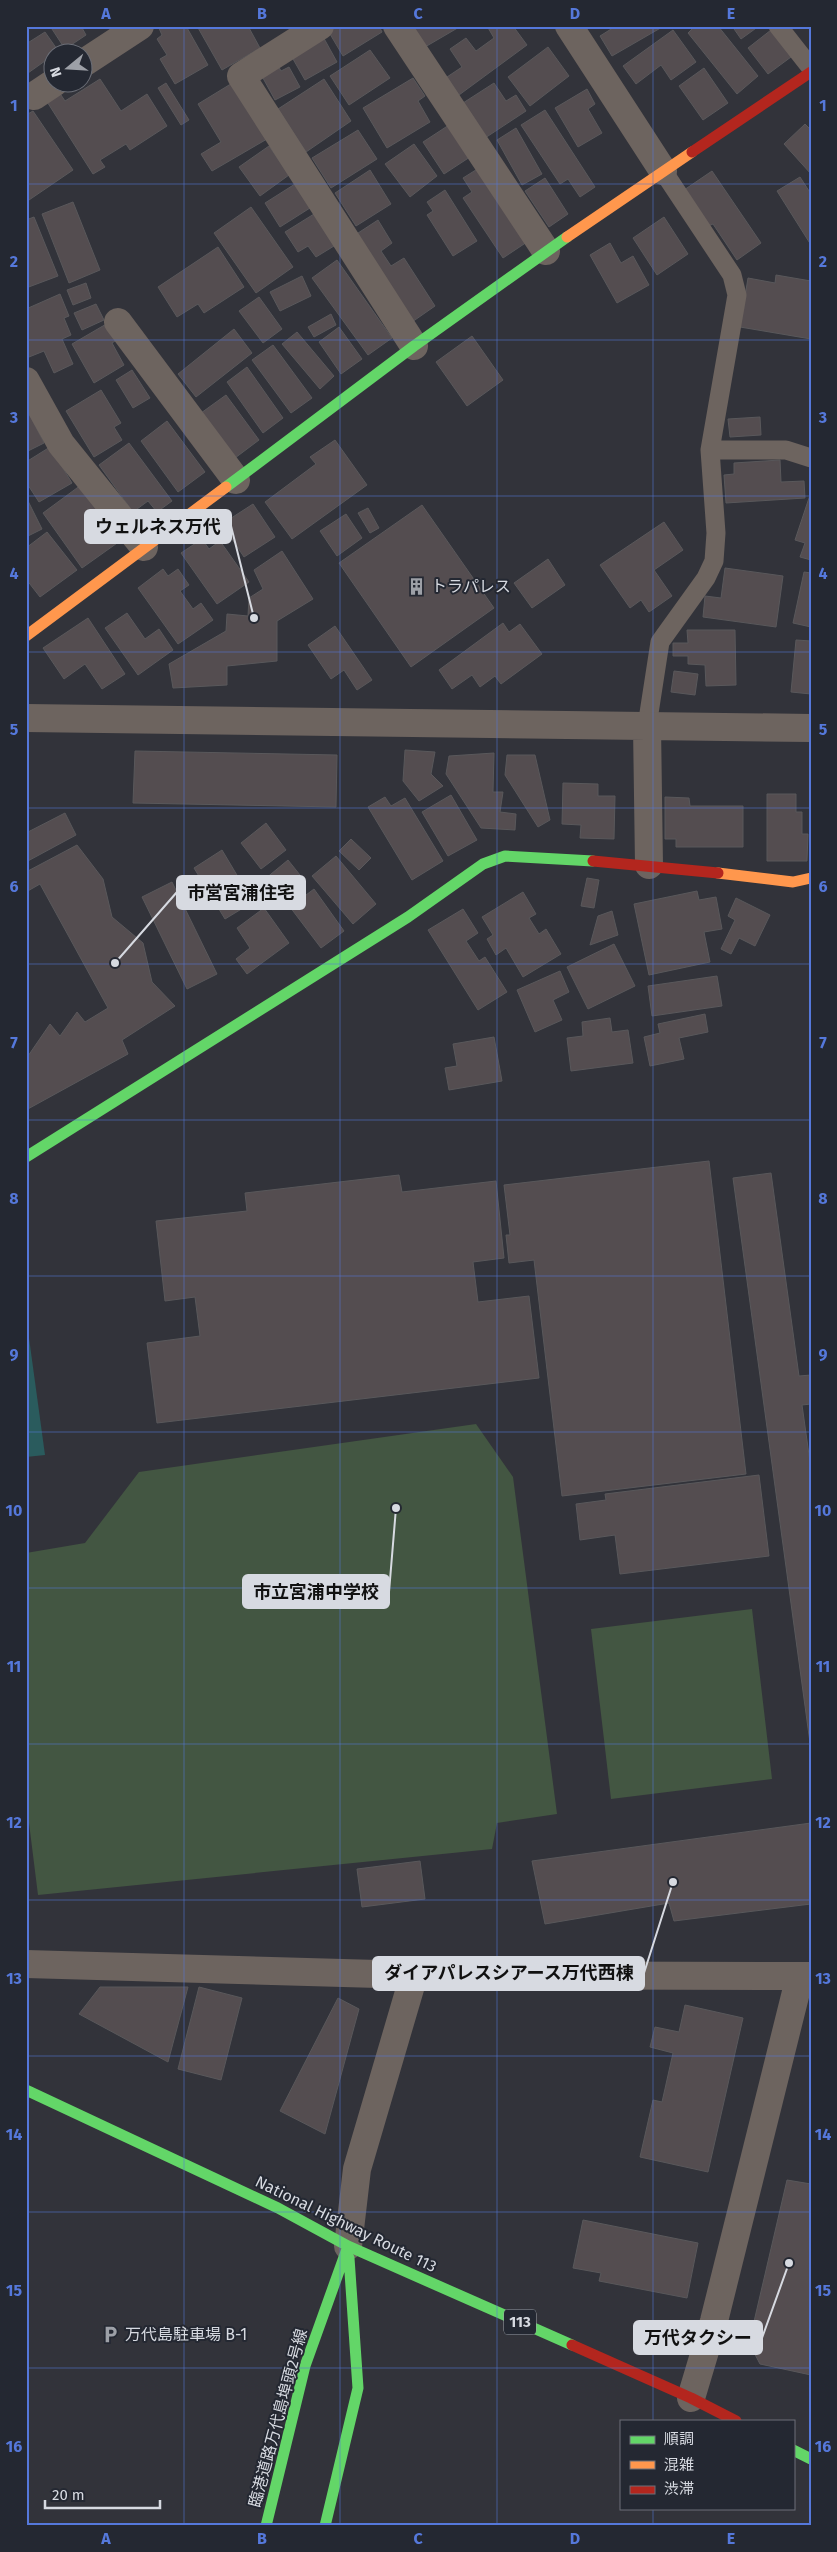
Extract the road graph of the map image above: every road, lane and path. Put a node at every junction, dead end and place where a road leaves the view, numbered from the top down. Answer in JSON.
{"nodes":[{"id":1,"x":140,"y":26,"type":"edge"},
{"id":2,"x":320,"y":26,"type":"edge"},
{"id":3,"x":397,"y":26,"type":"edge"},
{"id":4,"x":569,"y":26,"type":"edge"},
{"id":5,"x":778,"y":26,"type":"edge"},
{"id":6,"x":285,"y":36,"type":"edge"},
{"id":7,"x":92,"y":57,"type":"edge"},
{"id":8,"x":811,"y":70,"type":"edge"},
{"id":9,"x":662,"y":171,"type":"junction"},
{"id":10,"x":546,"y":251,"type":"junction"},
{"id":11,"x":118,"y":322,"type":"dead end"},
{"id":12,"x":414,"y":346,"type":"junction"},
{"id":13,"x":26,"y":382,"type":"edge"},
{"id":14,"x":710,"y":450,"type":"junction"},
{"id":15,"x":811,"y":458,"type":"edge"},
{"id":16,"x":236,"y":480,"type":"junction"},
{"id":17,"x":144,"y":547,"type":"junction"},
{"id":18,"x":27,"y":632,"type":"edge"},
{"id":19,"x":26,"y":718,"type":"edge"},
{"id":20,"x":648,"y":726,"type":"junction"},
{"id":21,"x":811,"y":728,"type":"edge"},
{"id":22,"x":649,"y":865,"type":"junction"},
{"id":23,"x":811,"y":878,"type":"edge"},
{"id":24,"x":26,"y":1157,"type":"edge"},
{"id":25,"x":26,"y":1964,"type":"edge"},
{"id":26,"x":414,"y":1975,"type":"junction"},
{"id":27,"x":805,"y":1976,"type":"edge"},
{"id":28,"x":26,"y":2090,"type":"edge"},
{"id":29,"x":348,"y":2246,"type":"junction"},
{"id":30,"x":692,"y":2398,"type":"junction"},
{"id":31,"x":734,"y":2420,"type":"edge"},
{"id":32,"x":794,"y":2450,"type":"edge"},
{"id":33,"x":811,"y":2458,"type":"edge"},
{"id":34,"x":266,"y":2526,"type":"edge"},
{"id":35,"x":325,"y":2526,"type":"edge"}],
"edges":[{"from":1,"to":7,"type":"street"},
{"from":2,"to":6,"type":"street"},
{"from":3,"to":10,"type":"street"},
{"from":4,"to":9,"type":"street"},
{"from":5,"to":8,"type":"lane"},
{"from":6,"to":12,"type":"street"},
{"from":8,"to":9,"type":"main road"},
{"from":9,"to":10,"type":"main road"},
{"from":9,"to":14,"type":"lane"},
{"from":10,"to":12,"type":"main road"},
{"from":11,"to":16,"type":"street"},
{"from":12,"to":16,"type":"main road"},
{"from":13,"to":17,"type":"street"},
{"from":14,"to":15,"type":"lane"},
{"from":14,"to":20,"type":"lane"},
{"from":16,"to":17,"type":"main road"},
{"from":17,"to":18,"type":"main road"},
{"from":19,"to":20,"type":"street"},
{"from":20,"to":21,"type":"street"},
{"from":20,"to":22,"type":"street"},
{"from":22,"to":23,"type":"main road"},
{"from":22,"to":24,"type":"main road"},
{"from":25,"to":26,"type":"street"},
{"from":26,"to":27,"type":"street"},
{"from":26,"to":29,"type":"street"},
{"from":27,"to":30,"type":"street"},
{"from":28,"to":29,"type":"main road","name":"National Highway Route 113","number":"113"},
{"from":29,"to":30,"type":"main road","name":"National Highway Route 113","number":"113"},
{"from":29,"to":34,"type":"main road","name":"臨港道路万代島埠頭2号線"},
{"from":29,"to":35,"type":"main road"},
{"from":30,"to":31,"type":"main road","name":"National Highway Route 113","number":"113"},
{"from":32,"to":33,"type":"main road"}]}
